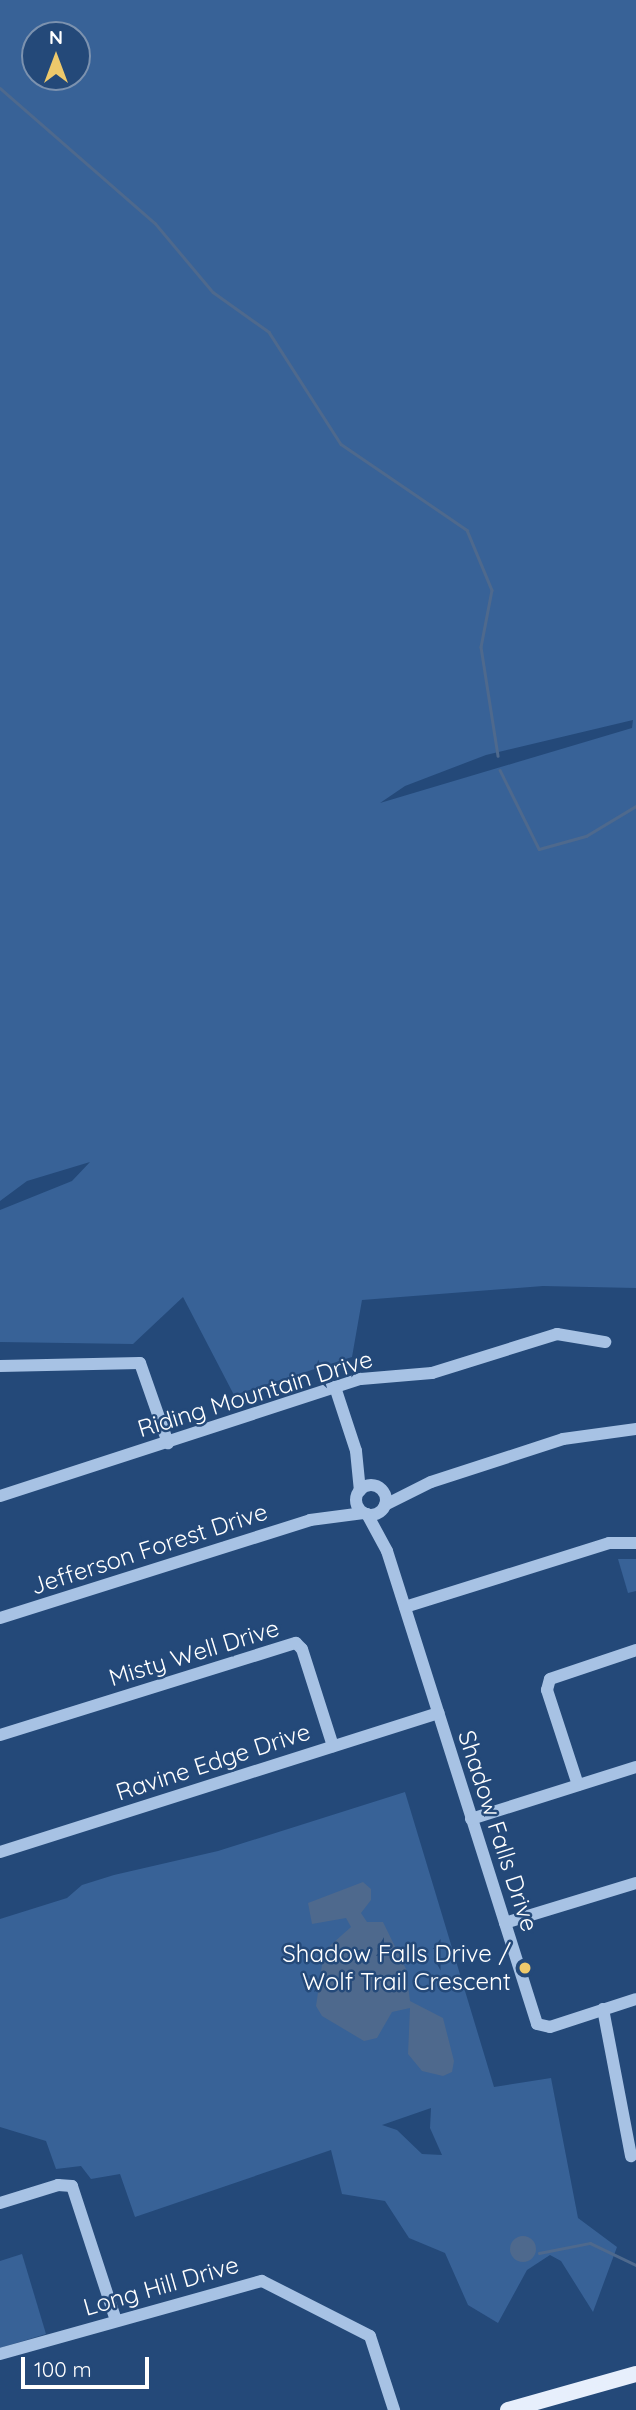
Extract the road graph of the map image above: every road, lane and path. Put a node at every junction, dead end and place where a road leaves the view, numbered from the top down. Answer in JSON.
{"nodes":[{"id":1,"x":605,"y":1342,"type":"dead end"},
{"id":2,"x":0,"y":1366,"type":"edge"},
{"id":3,"x":335,"y":1387,"type":"junction"},
{"id":4,"x":636,"y":1429,"type":"edge"},
{"id":5,"x":168,"y":1443,"type":"junction"},
{"id":6,"x":356,"y":1451,"type":"junction"},
{"id":7,"x":431,"y":1482,"type":"junction"},
{"id":8,"x":377,"y":1487,"type":"junction"},
{"id":9,"x":359,"y":1493,"type":"junction"},
{"id":10,"x":0,"y":1496,"type":"edge"},
{"id":11,"x":384,"y":1506,"type":"junction"},
{"id":12,"x":365,"y":1514,"type":"junction"},
{"id":13,"x":310,"y":1520,"type":"junction"},
{"id":14,"x":636,"y":1542,"type":"edge"},
{"id":15,"x":387,"y":1551,"type":"junction"},
{"id":16,"x":405,"y":1608,"type":"junction"},
{"id":17,"x":0,"y":1618,"type":"edge"},
{"id":18,"x":636,"y":1650,"type":"edge"},
{"id":19,"x":438,"y":1713,"type":"junction"},
{"id":20,"x":0,"y":1735,"type":"edge"},
{"id":21,"x":333,"y":1746,"type":"junction"},
{"id":22,"x":636,"y":1767,"type":"edge"},
{"id":23,"x":578,"y":1785,"type":"junction"},
{"id":24,"x":471,"y":1819,"type":"junction"},
{"id":25,"x":0,"y":1852,"type":"edge"},
{"id":26,"x":636,"y":1883,"type":"edge"},
{"id":27,"x":505,"y":1923,"type":"junction"},
{"id":28,"x":636,"y":1999,"type":"edge"},
{"id":29,"x":603,"y":2009,"type":"junction"},
{"id":30,"x":631,"y":2156,"type":"dead end"},
{"id":31,"x":0,"y":2203,"type":"edge"},
{"id":32,"x":116,"y":2321,"type":"junction"},
{"id":33,"x":0,"y":2354,"type":"edge"},
{"id":34,"x":636,"y":2374,"type":"edge"},
{"id":35,"x":394,"y":2410,"type":"edge"},
{"id":36,"x":508,"y":2410,"type":"edge"}],
"edges":[{"from":1,"to":3,"type":"street","name":"Riding Mountain Drive"},
{"from":2,"to":5,"type":"street"},
{"from":3,"to":5,"type":"street","name":"Riding Mountain Drive"},
{"from":3,"to":6,"type":"street"},
{"from":4,"to":7,"type":"street"},
{"from":5,"to":10,"type":"street","name":"Riding Mountain Drive"},
{"from":6,"to":8,"type":"street"},
{"from":6,"to":9,"type":"street"},
{"from":7,"to":8,"type":"street"},
{"from":7,"to":11,"type":"street"},
{"from":8,"to":9,"type":"street","name":"Jefferson Forest Drive"},
{"from":8,"to":11,"type":"street","name":"Shadow Falls Drive"},
{"from":9,"to":12,"type":"street","name":"Shadow Falls Drive"},
{"from":9,"to":13,"type":"street","name":"Jefferson Forest Drive"},
{"from":11,"to":12,"type":"street","name":"Jefferson Forest Drive"},
{"from":11,"to":15,"type":"street","name":"Shadow Falls Drive"},
{"from":12,"to":13,"type":"street","name":"Jefferson Forest Drive"},
{"from":12,"to":15,"type":"street","name":"Shadow Falls Drive"},
{"from":13,"to":17,"type":"street","name":"Jefferson Forest Drive"},
{"from":14,"to":16,"type":"street"},
{"from":15,"to":16,"type":"street","name":"Shadow Falls Drive"},
{"from":16,"to":19,"type":"street","name":"Shadow Falls Drive"},
{"from":18,"to":23,"type":"street"},
{"from":19,"to":21,"type":"street","name":"Ravine Edge Drive"},
{"from":19,"to":24,"type":"street","name":"Shadow Falls Drive"},
{"from":20,"to":21,"type":"street","name":"Misty Well Drive"},
{"from":21,"to":25,"type":"street","name":"Ravine Edge Drive"},
{"from":22,"to":23,"type":"street"},
{"from":23,"to":24,"type":"street"},
{"from":24,"to":27,"type":"street","name":"Shadow Falls Drive"},
{"from":26,"to":27,"type":"street"},
{"from":27,"to":29,"type":"street","name":"Shadow Falls Drive"},
{"from":28,"to":29,"type":"street","name":"Shadow Falls Drive"},
{"from":29,"to":30,"type":"street"},
{"from":31,"to":32,"type":"street"},
{"from":32,"to":33,"type":"street","name":"Long Hill Drive"},
{"from":32,"to":35,"type":"street","name":"Long Hill Drive"},
{"from":34,"to":36,"type":"main road"}]}
